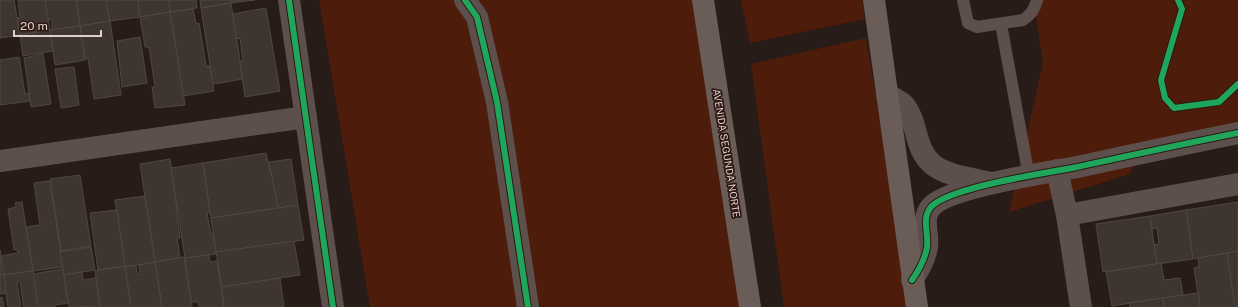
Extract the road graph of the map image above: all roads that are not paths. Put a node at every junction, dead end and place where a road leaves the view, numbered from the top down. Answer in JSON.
{"nodes":[{"id":1,"x":289,"y":0,"type":"edge"},
{"id":2,"x":464,"y":0,"type":"edge"},
{"id":3,"x":702,"y":0,"type":"edge"},
{"id":4,"x":874,"y":0,"type":"edge"},
{"id":5,"x":962,"y":0,"type":"edge"},
{"id":6,"x":1037,"y":0,"type":"edge"},
{"id":7,"x":1001,"y":24,"type":"junction"},
{"id":8,"x":887,"y":94,"type":"junction"},
{"id":9,"x":306,"y":118,"type":"junction"},
{"id":10,"x":1238,"y":133,"type":"edge"},
{"id":11,"x":0,"y":161,"type":"edge"},
{"id":12,"x":1057,"y":170,"type":"junction"},
{"id":13,"x":1029,"y":177,"type":"junction"},
{"id":14,"x":990,"y":183,"type":"junction"},
{"id":15,"x":1238,"y":184,"type":"edge"},
{"id":16,"x":1067,"y":215,"type":"junction"},
{"id":17,"x":912,"y":280,"type":"junction"},
{"id":18,"x":333,"y":307,"type":"edge"},
{"id":19,"x":528,"y":307,"type":"edge"},
{"id":20,"x":750,"y":307,"type":"edge"},
{"id":21,"x":917,"y":307,"type":"edge"},
{"id":22,"x":1080,"y":307,"type":"edge"}],
"edges":[{"from":1,"to":9,"type":"street"},
{"from":2,"to":19,"type":"street"},
{"from":3,"to":20,"type":"main road","name":"AVENIDA SEGUNDA NORTE"},
{"from":4,"to":8,"type":"main road"},
{"from":5,"to":7,"type":"lane"},
{"from":6,"to":7,"type":"lane"},
{"from":7,"to":13,"type":"lane"},
{"from":8,"to":14,"type":"street"},
{"from":8,"to":17,"type":"main road"},
{"from":9,"to":11,"type":"street"},
{"from":9,"to":18,"type":"street"},
{"from":10,"to":12,"type":"street"},
{"from":12,"to":13,"type":"street"},
{"from":12,"to":16,"type":"street"},
{"from":13,"to":14,"type":"street"},
{"from":14,"to":17,"type":"street"},
{"from":15,"to":16,"type":"street"},
{"from":16,"to":22,"type":"street"},
{"from":17,"to":21,"type":"main road"}]}
